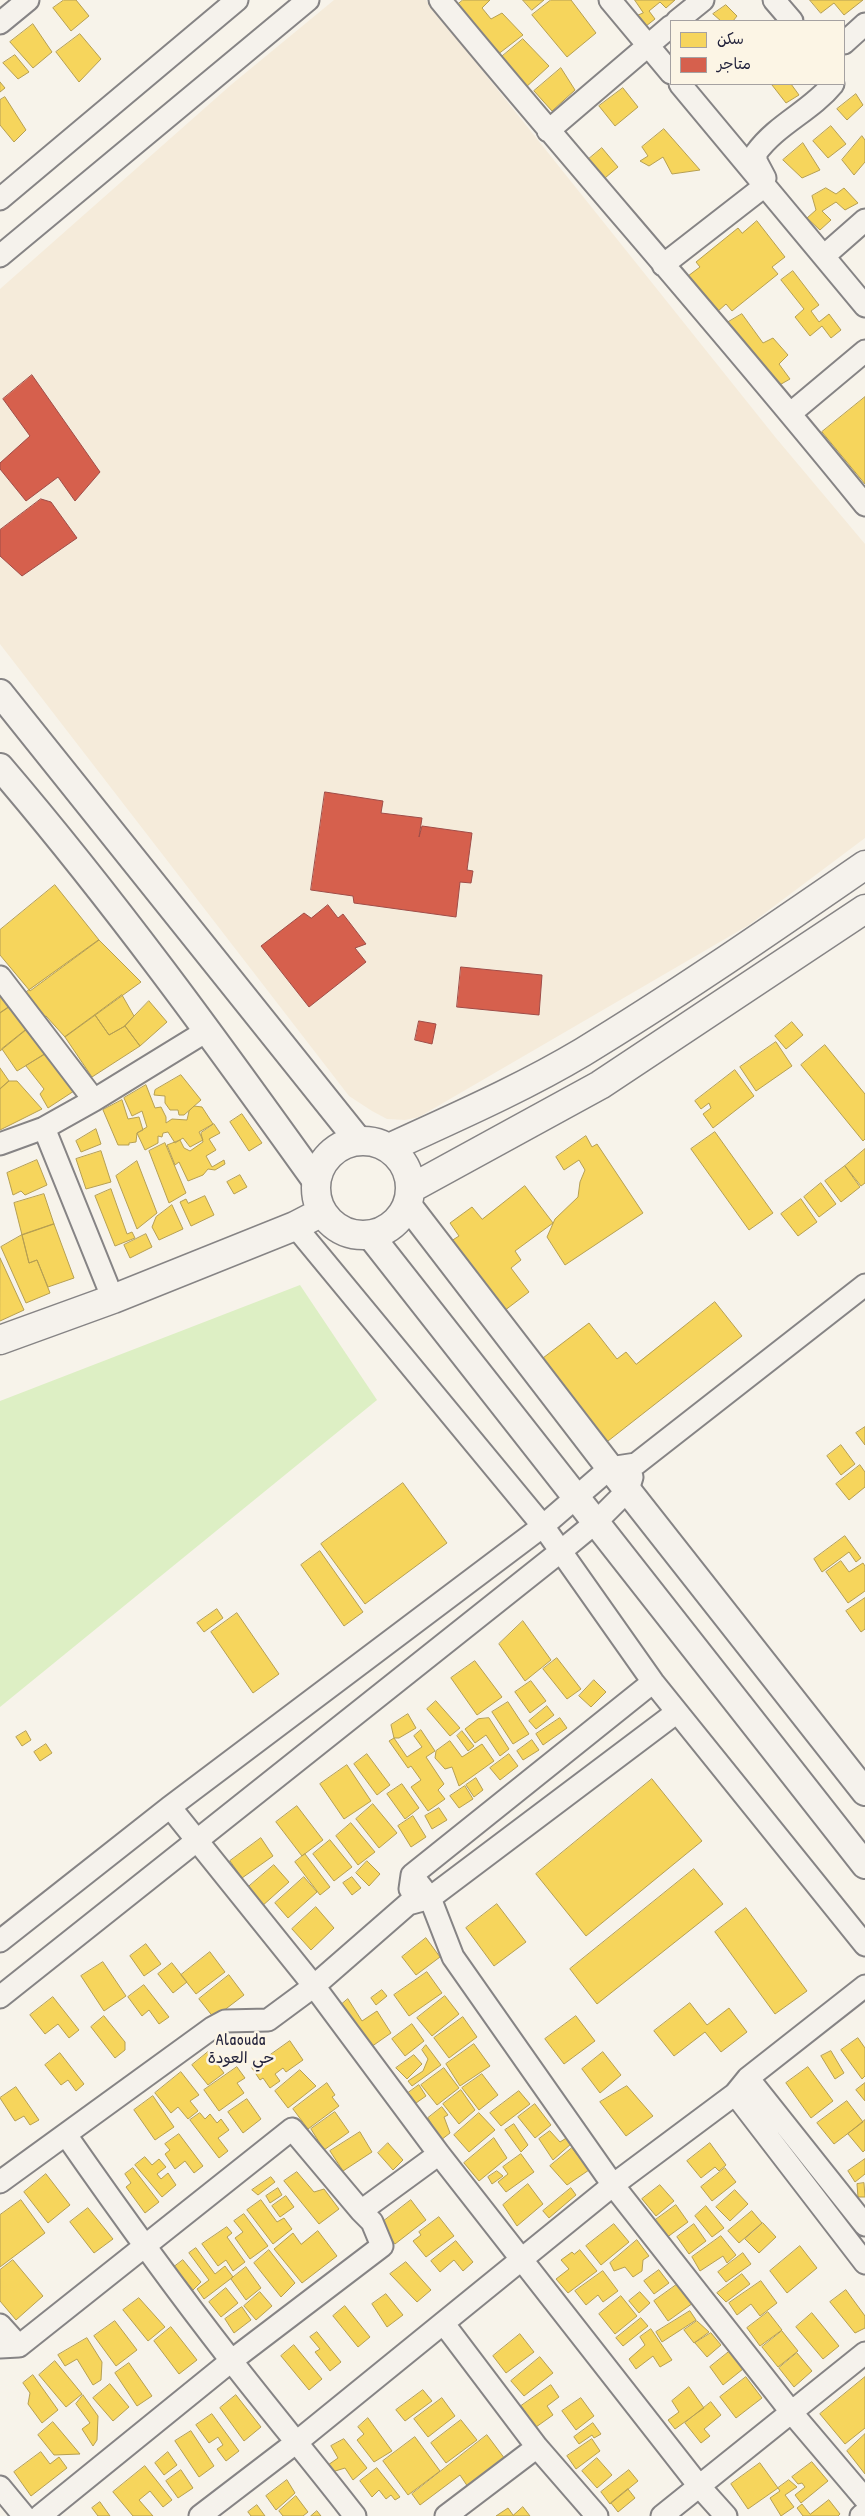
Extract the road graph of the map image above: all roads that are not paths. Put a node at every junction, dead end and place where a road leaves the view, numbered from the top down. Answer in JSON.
{"nodes":[{"id":1,"x":28,"y":0,"type":"edge"},
{"id":2,"x":237,"y":0,"type":"edge"},
{"id":3,"x":308,"y":0,"type":"edge"},
{"id":4,"x":440,"y":0,"type":"edge"},
{"id":5,"x":610,"y":0,"type":"edge"},
{"id":6,"x":702,"y":0,"type":"edge"},
{"id":7,"x":774,"y":0,"type":"edge"},
{"id":8,"x":678,"y":20,"type":"edge"},
{"id":9,"x":791,"y":20,"type":"edge"},
{"id":10,"x":0,"y":23,"type":"edge"},
{"id":11,"x":865,"y":24,"type":"edge"},
{"id":12,"x":670,"y":27,"type":"edge"},
{"id":13,"x":845,"y":41,"type":"edge"},
{"id":14,"x":648,"y":45,"type":"junction"},
{"id":15,"x":670,"y":72,"type":"edge"},
{"id":16,"x":681,"y":85,"type":"edge"},
{"id":17,"x":832,"y":85,"type":"edge"},
{"id":18,"x":548,"y":131,"type":"junction"},
{"id":19,"x":764,"y":185,"type":"junction"},
{"id":20,"x":0,"y":199,"type":"edge"},
{"id":21,"x":865,"y":220,"type":"edge"},
{"id":22,"x":0,"y":256,"type":"edge"},
{"id":23,"x":824,"y":256,"type":"junction"},
{"id":24,"x":663,"y":265,"type":"junction"},
{"id":25,"x":865,"y":306,"type":"edge"},
{"id":26,"x":865,"y":351,"type":"edge"},
{"id":27,"x":791,"y":413,"type":"junction"},
{"id":28,"x":865,"y":505,"type":"edge"},
{"id":29,"x":0,"y":693,"type":"edge"},
{"id":30,"x":0,"y":767,"type":"edge"},
{"id":31,"x":865,"y":865,"type":"edge"},
{"id":32,"x":865,"y":909,"type":"edge"},
{"id":33,"x":0,"y":977,"type":"edge"},
{"id":34,"x":208,"y":1030,"type":"junction"},
{"id":35,"x":94,"y":1100,"type":"junction"},
{"id":36,"x":44,"y":1128,"type":"junction"},
{"id":37,"x":358,"y":1140,"type":"junction"},
{"id":38,"x":0,"y":1144,"type":"edge"},
{"id":39,"x":389,"y":1148,"type":"junction"},
{"id":40,"x":316,"y":1181,"type":"junction"},
{"id":41,"x":408,"y":1197,"type":"junction"},
{"id":42,"x":322,"y":1212,"type":"junction"},
{"id":43,"x":295,"y":1226,"type":"junction"},
{"id":44,"x":370,"y":1234,"type":"junction"},
{"id":45,"x":865,"y":1285,"type":"edge"},
{"id":46,"x":113,"y":1299,"type":"junction"},
{"id":47,"x":0,"y":1340,"type":"edge"},
{"id":48,"x":636,"y":1464,"type":"junction"},
{"id":49,"x":610,"y":1468,"type":"junction"},
{"id":50,"x":628,"y":1490,"type":"junction"},
{"id":51,"x":576,"y":1498,"type":"junction"},
{"id":52,"x":596,"y":1523,"type":"junction"},
{"id":53,"x":543,"y":1526,"type":"junction"},
{"id":54,"x":561,"y":1551,"type":"junction"},
{"id":55,"x":653,"y":1682,"type":"junction"},
{"id":56,"x":677,"y":1712,"type":"junction"},
{"id":57,"x":865,"y":1792,"type":"edge"},
{"id":58,"x":170,"y":1807,"type":"junction"},
{"id":59,"x":198,"y":1840,"type":"junction"},
{"id":60,"x":865,"y":1865,"type":"edge"},
{"id":61,"x":412,"y":1875,"type":"junction"},
{"id":62,"x":430,"y":1898,"type":"junction"},
{"id":63,"x":408,"y":1904,"type":"junction"},
{"id":64,"x":0,"y":1941,"type":"edge"},
{"id":65,"x":865,"y":1945,"type":"edge"},
{"id":66,"x":314,"y":1986,"type":"junction"},
{"id":67,"x":865,"y":1986,"type":"edge"},
{"id":68,"x":0,"y":1997,"type":"edge"},
{"id":69,"x":741,"y":2086,"type":"junction"},
{"id":70,"x":66,"y":2135,"type":"junction"},
{"id":71,"x":438,"y":2154,"type":"junction"},
{"id":72,"x":0,"y":2182,"type":"edge"},
{"id":73,"x":613,"y":2185,"type":"junction"},
{"id":74,"x":361,"y":2210,"type":"junction"},
{"id":75,"x":865,"y":2226,"type":"edge"},
{"id":76,"x":144,"y":2247,"type":"junction"},
{"id":77,"x":522,"y":2260,"type":"junction"},
{"id":78,"x":865,"y":2263,"type":"edge"},
{"id":79,"x":444,"y":2324,"type":"junction"},
{"id":80,"x":0,"y":2325,"type":"edge"},
{"id":81,"x":10,"y":2347,"type":"edge"},
{"id":82,"x":865,"y":2353,"type":"edge"},
{"id":83,"x":231,"y":2361,"type":"junction"},
{"id":84,"x":792,"y":2413,"type":"junction"},
{"id":85,"x":298,"y":2441,"type":"junction"},
{"id":86,"x":537,"y":2447,"type":"junction"},
{"id":87,"x":698,"y":2486,"type":"junction"},
{"id":88,"x":0,"y":2487,"type":"edge"},
{"id":89,"x":865,"y":2499,"type":"edge"},
{"id":90,"x":865,"y":2513,"type":"edge"},
{"id":91,"x":24,"y":2516,"type":"edge"},
{"id":92,"x":40,"y":2516,"type":"edge"},
{"id":93,"x":200,"y":2516,"type":"edge"},
{"id":94,"x":355,"y":2516,"type":"edge"},
{"id":95,"x":446,"y":2516,"type":"edge"},
{"id":96,"x":597,"y":2516,"type":"edge"},
{"id":97,"x":662,"y":2516,"type":"edge"},
{"id":98,"x":726,"y":2516,"type":"edge"},
{"id":99,"x":861,"y":2516,"type":"edge"}],
"edges":[{"from":1,"to":10,"type":"street"},
{"from":2,"to":20,"type":"street"},
{"from":3,"to":22,"type":"street"},
{"from":4,"to":18,"type":"street"},
{"from":5,"to":14,"type":"street"},
{"from":6,"to":8,"type":"street"},
{"from":7,"to":9,"type":"street"},
{"from":11,"to":13,"type":"street"},
{"from":12,"to":14,"type":"street"},
{"from":14,"to":15,"type":"street"},
{"from":14,"to":18,"type":"street"},
{"from":16,"to":19,"type":"street"},
{"from":17,"to":19,"type":"street"},
{"from":18,"to":24,"type":"street"},
{"from":19,"to":23,"type":"street"},
{"from":19,"to":24,"type":"street"},
{"from":21,"to":23,"type":"street"},
{"from":23,"to":25,"type":"street"},
{"from":24,"to":27,"type":"street"},
{"from":26,"to":27,"type":"street"},
{"from":27,"to":28,"type":"street"},
{"from":29,"to":37,"type":"street"},
{"from":30,"to":34,"type":"street"},
{"from":31,"to":39,"type":"main road"},
{"from":32,"to":41,"type":"main road"},
{"from":33,"to":35,"type":"street"},
{"from":34,"to":35,"type":"street"},
{"from":34,"to":40,"type":"street"},
{"from":35,"to":36,"type":"street"},
{"from":36,"to":38,"type":"street"},
{"from":36,"to":46,"type":"street"},
{"from":37,"to":39,"type":"main road"},
{"from":37,"to":40,"type":"main road"},
{"from":39,"to":41,"type":"main road"},
{"from":40,"to":42,"type":"main road"},
{"from":41,"to":44,"type":"main road"},
{"from":41,"to":49,"type":"street"},
{"from":42,"to":43,"type":"main road"},
{"from":42,"to":44,"type":"main road"},
{"from":43,"to":46,"type":"main road"},
{"from":43,"to":53,"type":"street"},
{"from":44,"to":51,"type":"street"},
{"from":45,"to":48,"type":"street"},
{"from":46,"to":47,"type":"main road"},
{"from":48,"to":49,"type":"street"},
{"from":48,"to":50,"type":"street"},
{"from":49,"to":50,"type":"street"},
{"from":49,"to":51,"type":"street"},
{"from":50,"to":52,"type":"street"},
{"from":50,"to":57,"type":"street"},
{"from":51,"to":52,"type":"street"},
{"from":51,"to":53,"type":"street"},
{"from":52,"to":54,"type":"street"},
{"from":52,"to":60,"type":"street"},
{"from":53,"to":54,"type":"street"},
{"from":53,"to":58,"type":"street"},
{"from":54,"to":55,"type":"street"},
{"from":54,"to":59,"type":"street"},
{"from":55,"to":56,"type":"street"},
{"from":55,"to":61,"type":"street"},
{"from":56,"to":62,"type":"street"},
{"from":56,"to":65,"type":"street"},
{"from":58,"to":59,"type":"street"},
{"from":58,"to":64,"type":"street"},
{"from":59,"to":66,"type":"street"},
{"from":59,"to":68,"type":"street"},
{"from":61,"to":62,"type":"street"},
{"from":61,"to":63,"type":"street"},
{"from":62,"to":63,"type":"street"},
{"from":62,"to":73,"type":"street"},
{"from":63,"to":66,"type":"street"},
{"from":66,"to":70,"type":"street"},
{"from":66,"to":71,"type":"street"},
{"from":67,"to":69,"type":"street"},
{"from":69,"to":73,"type":"street"},
{"from":69,"to":75,"type":"street"},
{"from":69,"to":78,"type":"street"},
{"from":70,"to":72,"type":"street"},
{"from":70,"to":76,"type":"street"},
{"from":71,"to":74,"type":"street"},
{"from":71,"to":77,"type":"street"},
{"from":73,"to":77,"type":"street"},
{"from":73,"to":84,"type":"street"},
{"from":74,"to":76,"type":"street"},
{"from":74,"to":83,"type":"street"},
{"from":76,"to":81,"type":"street"},
{"from":76,"to":83,"type":"street"},
{"from":77,"to":79,"type":"street"},
{"from":77,"to":87,"type":"street"},
{"from":79,"to":85,"type":"street"},
{"from":79,"to":86,"type":"street"},
{"from":80,"to":81,"type":"street"},
{"from":82,"to":84,"type":"street"},
{"from":83,"to":85,"type":"street"},
{"from":83,"to":92,"type":"street"},
{"from":84,"to":87,"type":"street"},
{"from":84,"to":89,"type":"street"},
{"from":85,"to":93,"type":"street"},
{"from":85,"to":94,"type":"street"},
{"from":86,"to":95,"type":"street"},
{"from":86,"to":96,"type":"street"},
{"from":87,"to":97,"type":"street"},
{"from":87,"to":98,"type":"street"},
{"from":88,"to":91,"type":"street"},
{"from":90,"to":99,"type":"street"}]}
